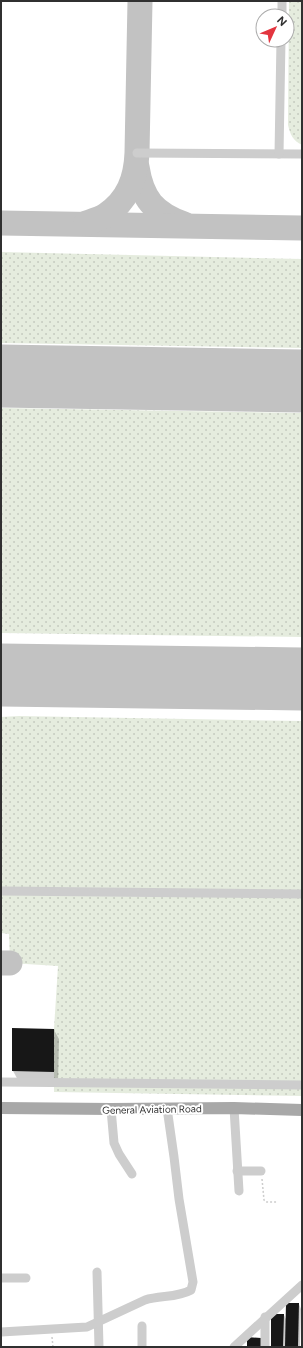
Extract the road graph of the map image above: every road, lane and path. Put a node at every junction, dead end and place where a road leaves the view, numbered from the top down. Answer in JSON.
{"nodes":[{"id":1,"x":281,"y":48,"type":"edge"},
{"id":2,"x":137,"y":153,"type":"dead end"},
{"id":3,"x":279,"y":154,"type":"junction"},
{"id":4,"x":302,"y":154,"type":"edge"},
{"id":5,"x":1,"y":891,"type":"edge"},
{"id":6,"x":302,"y":894,"type":"edge"},
{"id":7,"x":1,"y":1082,"type":"edge"},
{"id":8,"x":302,"y":1085,"type":"edge"},
{"id":9,"x":1,"y":1108,"type":"edge"},
{"id":10,"x":167,"y":1108,"type":"junction"},
{"id":11,"x":234,"y":1108,"type":"junction"},
{"id":12,"x":111,"y":1109,"type":"junction"},
{"id":13,"x":302,"y":1110,"type":"edge"},
{"id":14,"x":237,"y":1171,"type":"junction"},
{"id":15,"x":260,"y":1171,"type":"joint"},
{"id":16,"x":132,"y":1174,"type":"dead end"},
{"id":17,"x":239,"y":1190,"type":"dead end"},
{"id":18,"x":277,"y":1202,"type":"dead end"},
{"id":19,"x":97,"y":1272,"type":"dead end"},
{"id":20,"x":1,"y":1278,"type":"edge"},
{"id":21,"x":26,"y":1278,"type":"dead end"},
{"id":22,"x":302,"y":1285,"type":"edge"},
{"id":23,"x":265,"y":1317,"type":"junction"},
{"id":24,"x":98,"y":1322,"type":"junction"},
{"id":25,"x":142,"y":1326,"type":"dead end"},
{"id":26,"x":1,"y":1332,"type":"edge"},
{"id":27,"x":99,"y":1347,"type":"edge"},
{"id":28,"x":142,"y":1347,"type":"edge"},
{"id":29,"x":234,"y":1347,"type":"edge"},
{"id":30,"x":265,"y":1347,"type":"edge"}],
"edges":[{"from":1,"to":3,"type":"street"},
{"from":2,"to":3,"type":"street"},
{"from":3,"to":4,"type":"street"},
{"from":5,"to":6,"type":"street"},
{"from":7,"to":8,"type":"street"},
{"from":9,"to":12,"type":"main road","name":"General Aviation Road"},
{"from":10,"to":11,"type":"main road","name":"General Aviation Road"},
{"from":10,"to":12,"type":"main road","name":"General Aviation Road"},
{"from":10,"to":24,"type":"street"},
{"from":11,"to":13,"type":"main road","name":"General Aviation Road"},
{"from":11,"to":14,"type":"street"},
{"from":12,"to":16,"type":"street"},
{"from":14,"to":15,"type":"street"},
{"from":14,"to":17,"type":"street"},
{"from":15,"to":18,"type":"path"},
{"from":19,"to":24,"type":"street"},
{"from":20,"to":21,"type":"street"},
{"from":22,"to":23,"type":"street"},
{"from":23,"to":29,"type":"street"},
{"from":23,"to":30,"type":"street"},
{"from":24,"to":26,"type":"street"},
{"from":24,"to":27,"type":"street"},
{"from":25,"to":28,"type":"street"}]}
